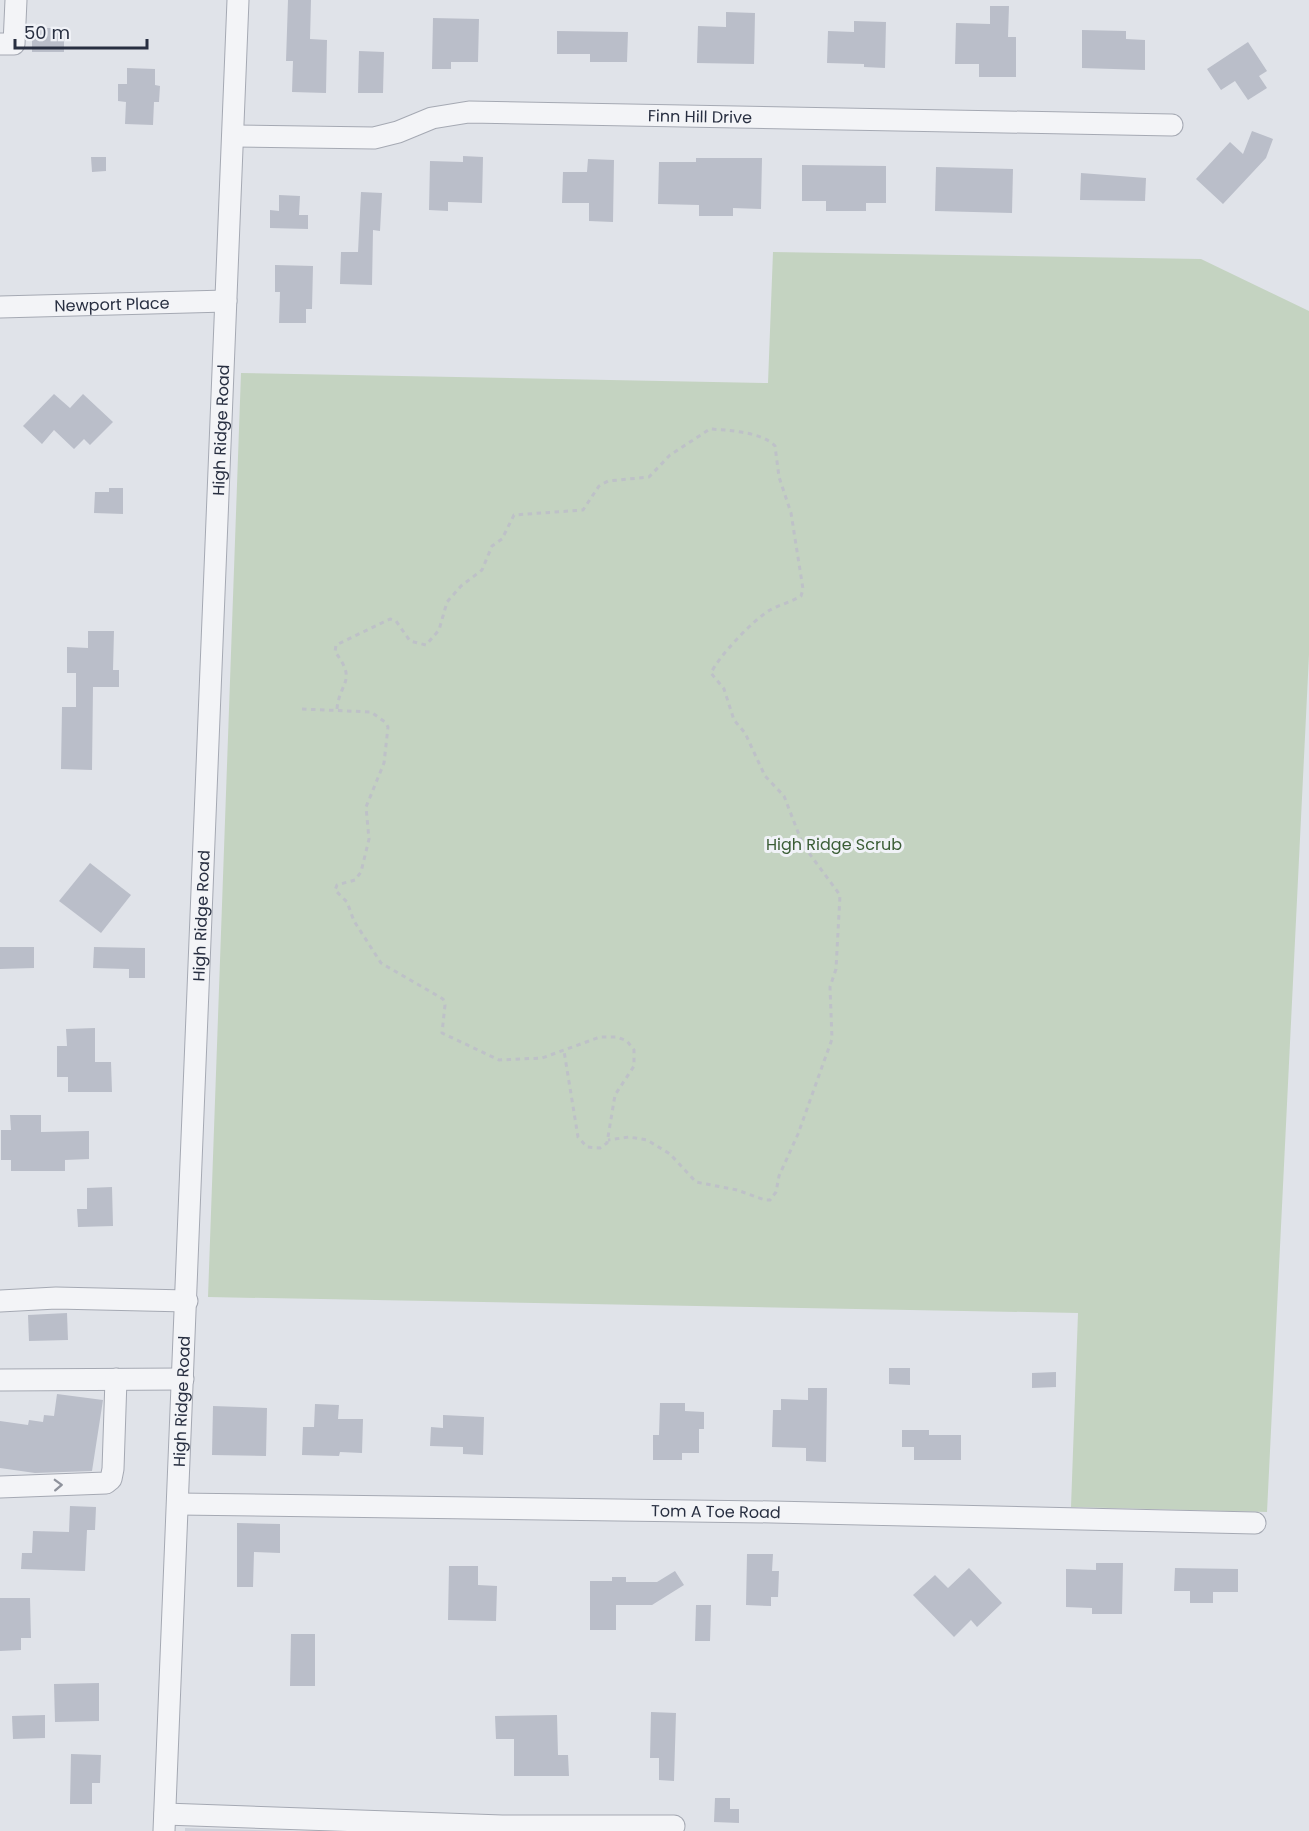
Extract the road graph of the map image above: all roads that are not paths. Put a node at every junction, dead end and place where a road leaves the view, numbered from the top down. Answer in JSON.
{"nodes":[{"id":1,"x":16,"y":0,"type":"edge"},
{"id":2,"x":238,"y":0,"type":"edge"},
{"id":3,"x":0,"y":44,"type":"edge"},
{"id":4,"x":1173,"y":125,"type":"dead end"},
{"id":5,"x":233,"y":136,"type":"junction"},
{"id":6,"x":226,"y":301,"type":"junction"},
{"id":7,"x":0,"y":307,"type":"edge"},
{"id":8,"x":0,"y":1301,"type":"edge"},
{"id":9,"x":187,"y":1301,"type":"junction"},
{"id":10,"x":116,"y":1379,"type":"junction"},
{"id":11,"x":183,"y":1379,"type":"junction"},
{"id":12,"x":0,"y":1380,"type":"edge"},
{"id":13,"x":0,"y":1487,"type":"edge"},
{"id":14,"x":178,"y":1504,"type":"junction"},
{"id":15,"x":1255,"y":1523,"type":"dead end"},
{"id":16,"x":164,"y":1823,"type":"edge"},
{"id":17,"x":674,"y":1826,"type":"dead end"}],
"edges":[{"from":1,"to":3,"type":"street"},
{"from":2,"to":5,"type":"street","name":"High Ridge Road"},
{"from":4,"to":5,"type":"street","name":"Finn Hill Drive"},
{"from":5,"to":6,"type":"street","name":"High Ridge Road"},
{"from":6,"to":7,"type":"street","name":"Newport Place"},
{"from":6,"to":9,"type":"street","name":"High Ridge Road"},
{"from":8,"to":9,"type":"street"},
{"from":9,"to":11,"type":"street","name":"High Ridge Road"},
{"from":10,"to":11,"type":"street"},
{"from":10,"to":12,"type":"street"},
{"from":13,"to":10,"type":"street","one_way":true},
{"from":11,"to":14,"type":"street","name":"High Ridge Road"},
{"from":14,"to":15,"type":"street","name":"Tom A Toe Road"},
{"from":14,"to":16,"type":"street","name":"High Ridge Road"},
{"from":16,"to":17,"type":"street"}]}
